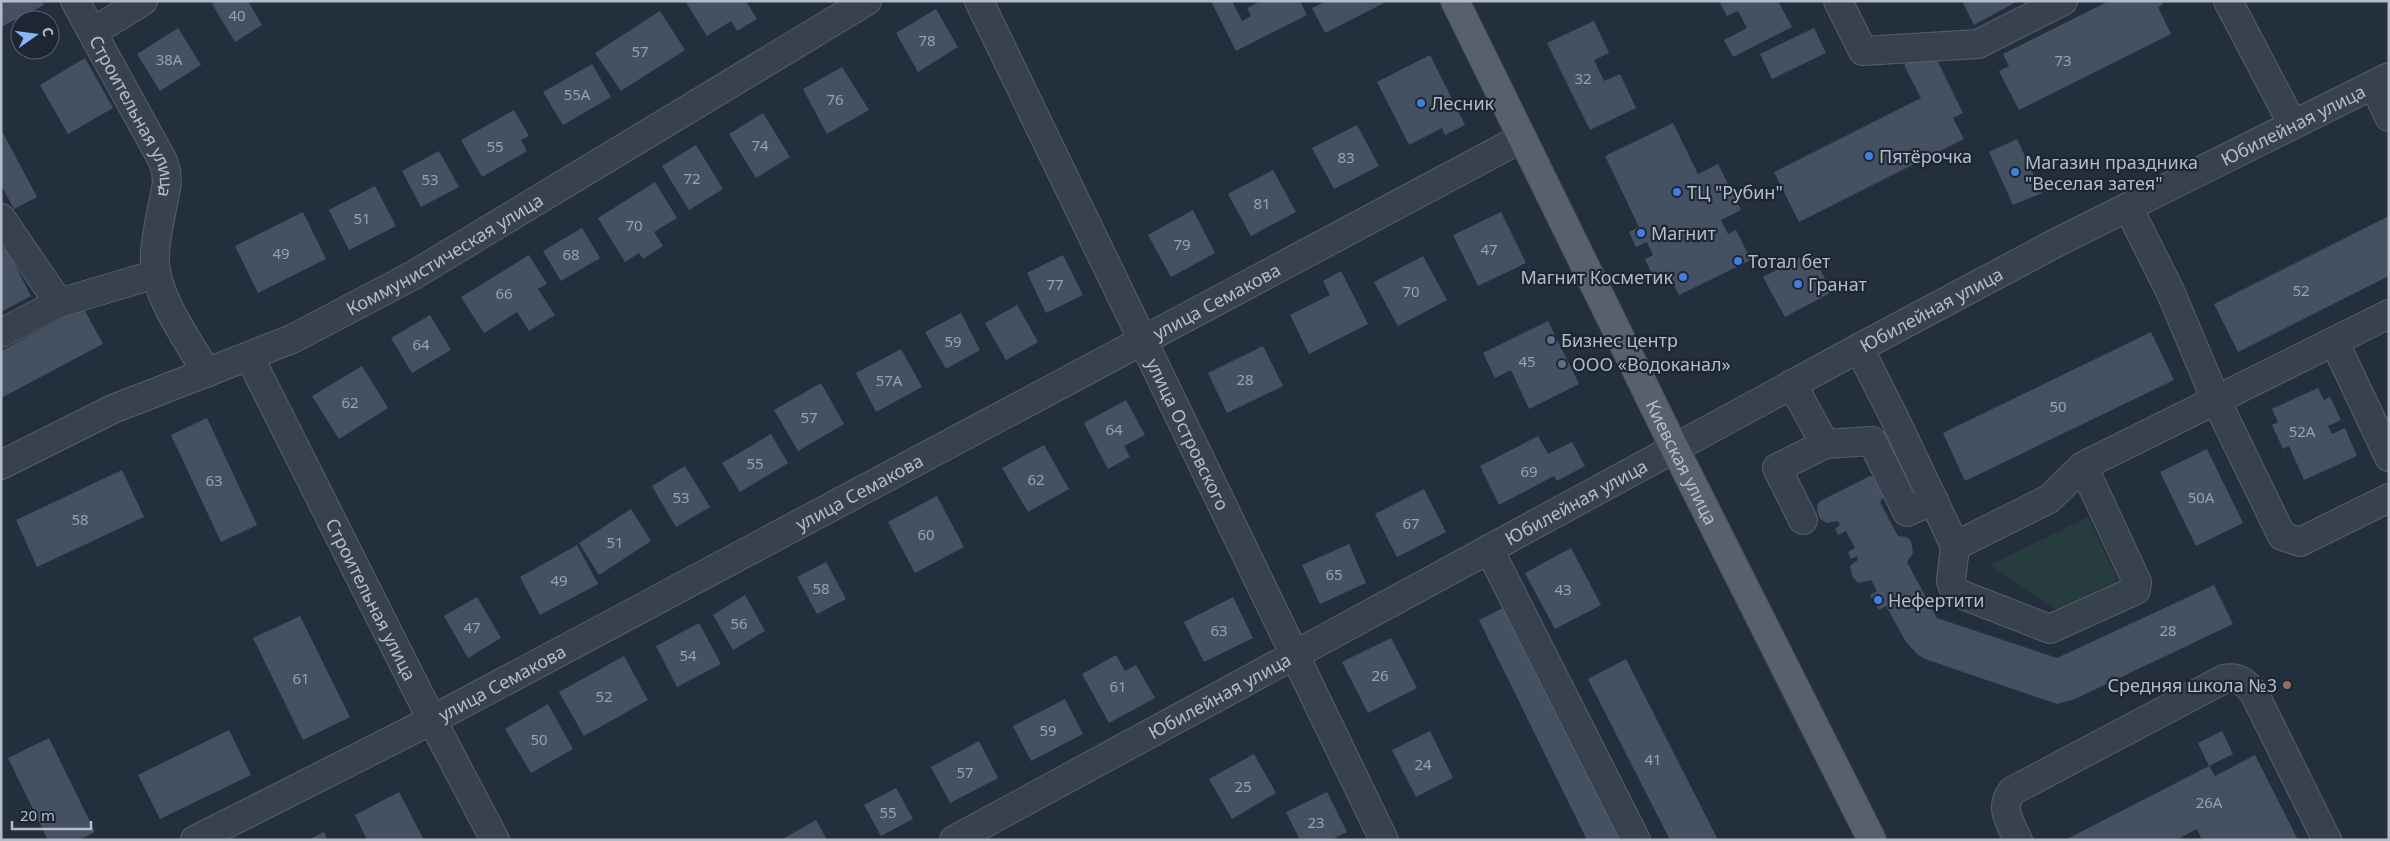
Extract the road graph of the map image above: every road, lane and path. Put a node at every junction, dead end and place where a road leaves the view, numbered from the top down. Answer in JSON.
{"nodes":[{"id":1,"x":76,"y":1,"type":"edge"},
{"id":2,"x":143,"y":1,"type":"edge"},
{"id":3,"x":867,"y":1,"type":"edge"},
{"id":4,"x":979,"y":1,"type":"edge"},
{"id":5,"x":1455,"y":1,"type":"edge"},
{"id":6,"x":1838,"y":1,"type":"edge"},
{"id":7,"x":2063,"y":1,"type":"edge"},
{"id":8,"x":2228,"y":1,"type":"edge"},
{"id":9,"x":92,"y":32,"type":"junction"},
{"id":10,"x":2382,"y":81,"type":"edge"},
{"id":11,"x":2389,"y":117,"type":"edge"},
{"id":12,"x":2293,"y":125,"type":"junction"},
{"id":13,"x":1522,"y":138,"type":"junction"},
{"id":14,"x":2128,"y":207,"type":"junction"},
{"id":15,"x":2,"y":224,"type":"edge"},
{"id":16,"x":156,"y":274,"type":"junction"},
{"id":17,"x":59,"y":303,"type":"junction"},
{"id":18,"x":2389,"y":314,"type":"edge"},
{"id":19,"x":1,"y":333,"type":"edge"},
{"id":20,"x":1143,"y":340,"type":"junction"},
{"id":21,"x":2334,"y":341,"type":"junction"},
{"id":22,"x":1859,"y":348,"type":"junction"},
{"id":23,"x":250,"y":358,"type":"junction"},
{"id":24,"x":207,"y":373,"type":"junction"},
{"id":25,"x":1792,"y":384,"type":"junction"},
{"id":26,"x":2216,"y":400,"type":"junction"},
{"id":27,"x":1825,"y":444,"type":"junction"},
{"id":28,"x":1675,"y":449,"type":"junction"},
{"id":29,"x":2389,"y":457,"type":"edge"},
{"id":30,"x":1,"y":466,"type":"edge"},
{"id":31,"x":2083,"y":466,"type":"junction"},
{"id":32,"x":2389,"y":498,"type":"edge"},
{"id":33,"x":1934,"y":500,"type":"junction"},
{"id":34,"x":1802,"y":520,"type":"dead end"},
{"id":35,"x":1955,"y":546,"type":"junction"},
{"id":36,"x":1489,"y":550,"type":"junction"},
{"id":37,"x":1294,"y":656,"type":"junction"},
{"id":38,"x":432,"y":720,"type":"junction"},
{"id":39,"x":994,"y":830,"type":"edge"},
{"id":40,"x":195,"y":840,"type":"edge"},
{"id":41,"x":495,"y":840,"type":"edge"},
{"id":42,"x":954,"y":840,"type":"edge"},
{"id":43,"x":1384,"y":840,"type":"edge"},
{"id":44,"x":1636,"y":840,"type":"edge"},
{"id":45,"x":1872,"y":840,"type":"edge"},
{"id":46,"x":2018,"y":840,"type":"edge"},
{"id":47,"x":2327,"y":840,"type":"edge"}],
"edges":[{"from":1,"to":9,"type":"street","name":"Строительная улица"},
{"from":2,"to":9,"type":"street"},
{"from":3,"to":23,"type":"street","name":"Коммунистическая улица"},
{"from":4,"to":20,"type":"street","name":"улица Островского"},
{"from":5,"to":13,"type":"main road","name":"Киевская улица"},
{"from":6,"to":7,"type":"street"},
{"from":8,"to":12,"type":"street"},
{"from":9,"to":16,"type":"street","name":"Строительная улица"},
{"from":10,"to":11,"type":"street"},
{"from":10,"to":12,"type":"street","name":"Юбилейная улица"},
{"from":12,"to":14,"type":"street","name":"Юбилейная улица"},
{"from":13,"to":20,"type":"street","name":"улица Семакова"},
{"from":13,"to":28,"type":"main road","name":"Киевская улица"},
{"from":14,"to":22,"type":"street","name":"Юбилейная улица"},
{"from":14,"to":26,"type":"street"},
{"from":15,"to":17,"type":"street"},
{"from":16,"to":17,"type":"street"},
{"from":16,"to":24,"type":"street","name":"Строительная улица"},
{"from":17,"to":19,"type":"street"},
{"from":18,"to":21,"type":"street"},
{"from":20,"to":37,"type":"street","name":"улица Островского"},
{"from":20,"to":38,"type":"street","name":"улица Семакова"},
{"from":21,"to":26,"type":"street"},
{"from":21,"to":29,"type":"street"},
{"from":22,"to":25,"type":"street","name":"Юбилейная улица"},
{"from":22,"to":33,"type":"street"},
{"from":23,"to":24,"type":"street","name":"Коммунистическая улица"},
{"from":23,"to":38,"type":"street","name":"Строительная улица"},
{"from":24,"to":30,"type":"street","name":"Коммунистическая улица"},
{"from":25,"to":27,"type":"street"},
{"from":25,"to":28,"type":"street","name":"Юбилейная улица"},
{"from":26,"to":31,"type":"street"},
{"from":26,"to":32,"type":"street"},
{"from":27,"to":33,"type":"street"},
{"from":27,"to":34,"type":"street"},
{"from":28,"to":36,"type":"street","name":"Юбилейная улица"},
{"from":28,"to":45,"type":"main road","name":"Киевская улица"},
{"from":31,"to":35,"type":"street"},
{"from":31,"to":35,"type":"street"},
{"from":33,"to":35,"type":"street"},
{"from":36,"to":37,"type":"street","name":"Юбилейная улица"},
{"from":36,"to":44,"type":"street"},
{"from":37,"to":39,"type":"street","name":"Юбилейная улица"},
{"from":37,"to":43,"type":"street","name":"улица Островского"},
{"from":38,"to":40,"type":"street","name":"улица Семакова"},
{"from":38,"to":41,"type":"street","name":"Строительная улица"},
{"from":39,"to":42,"type":"street","name":"Юбилейная улица"},
{"from":46,"to":47,"type":"street"}]}
